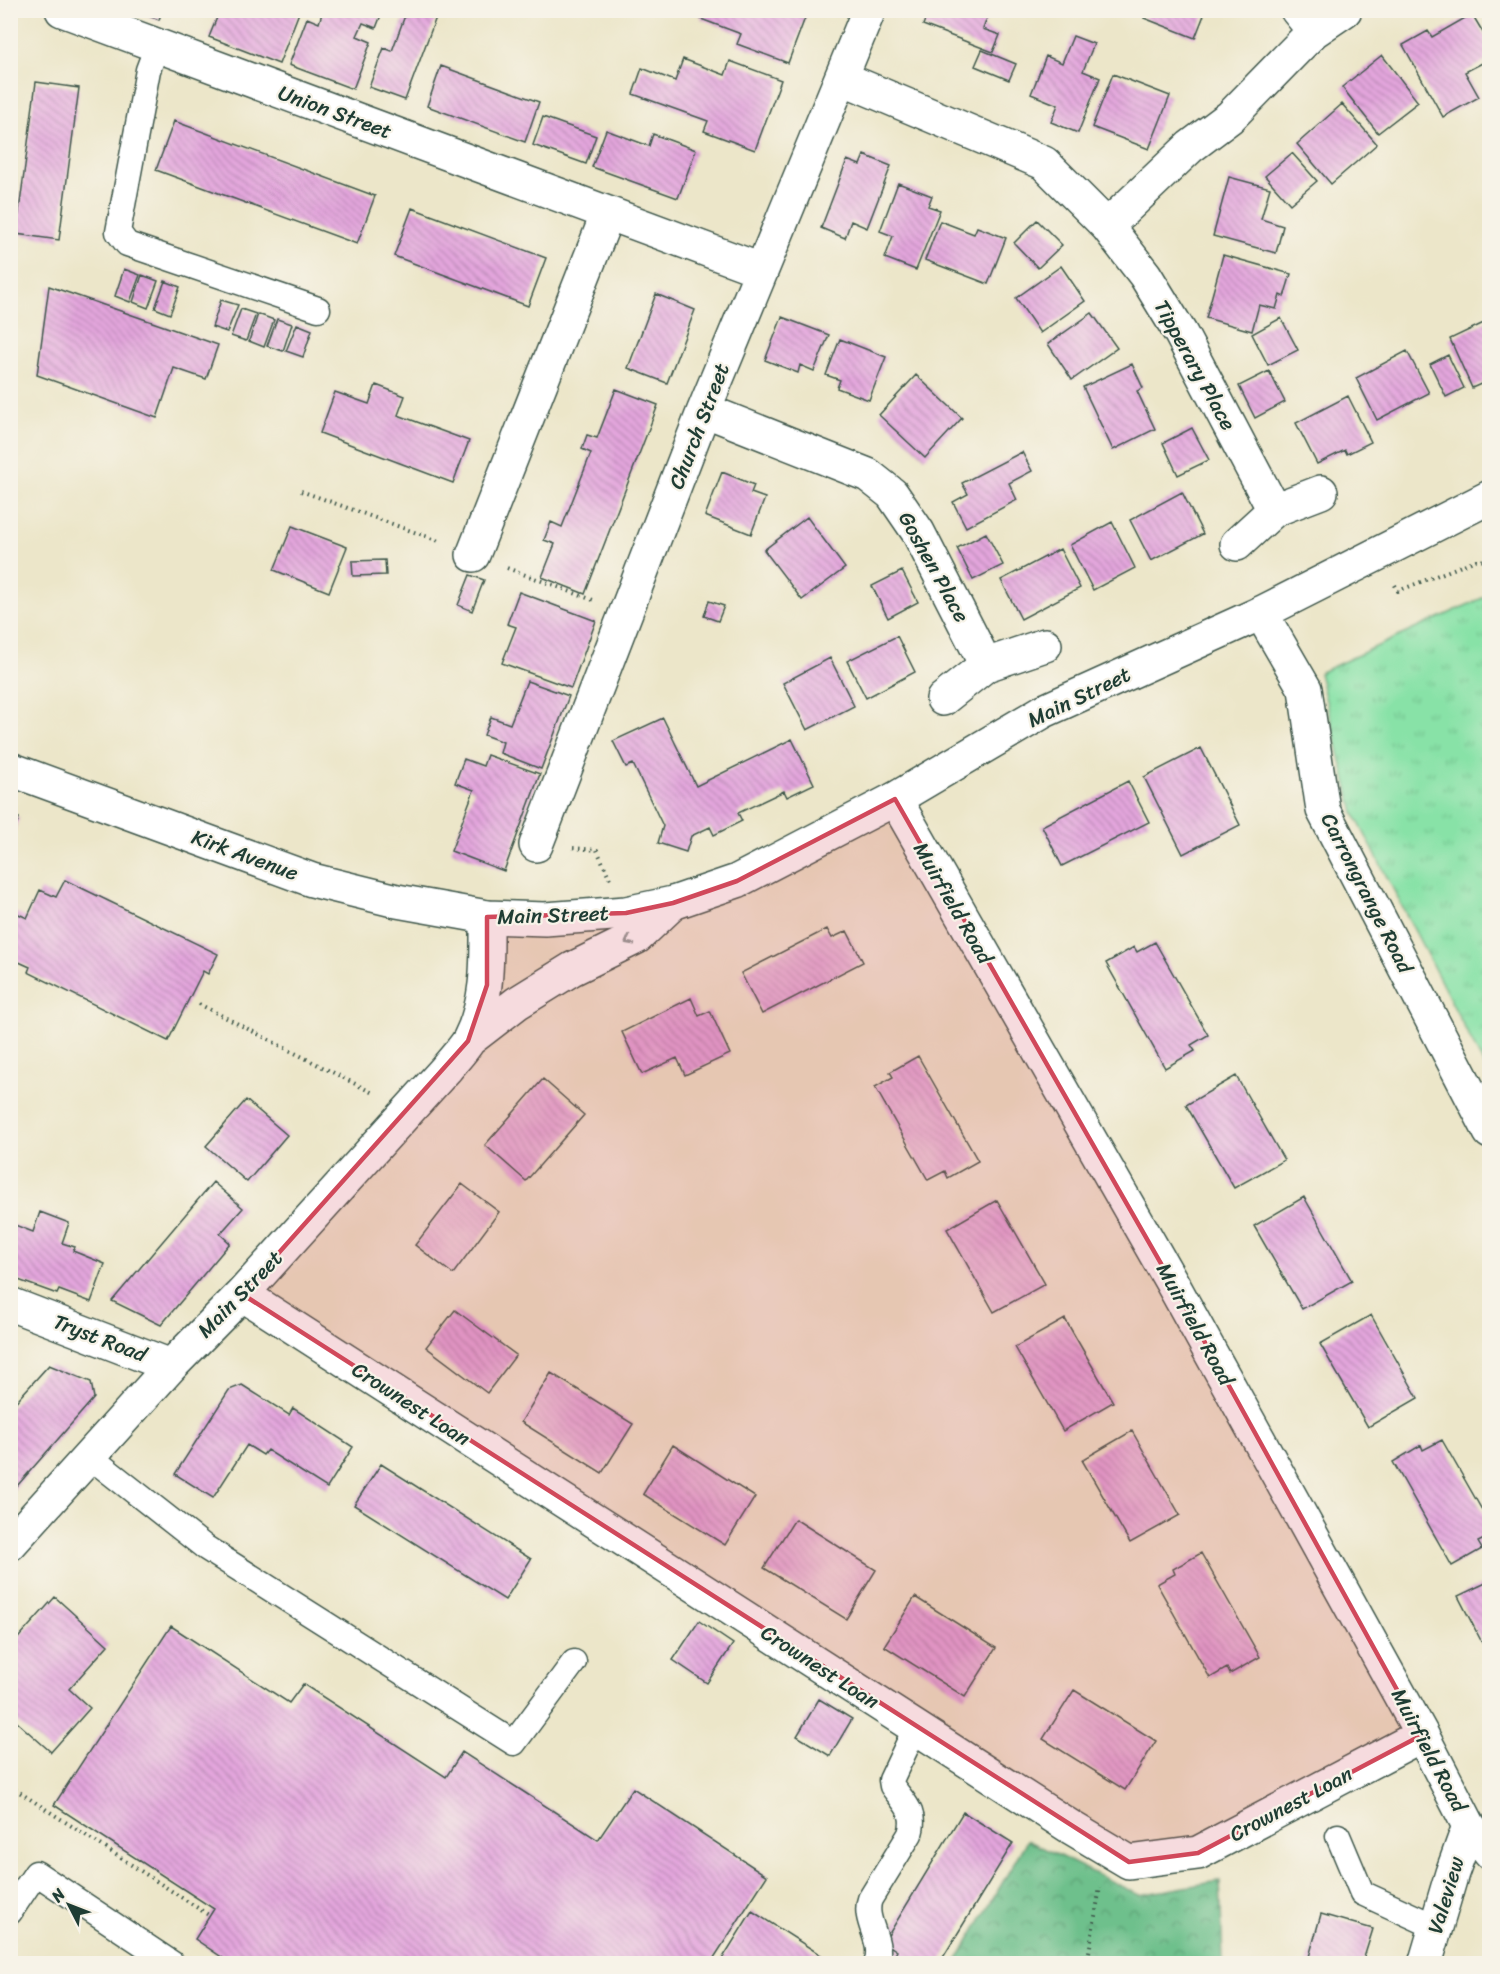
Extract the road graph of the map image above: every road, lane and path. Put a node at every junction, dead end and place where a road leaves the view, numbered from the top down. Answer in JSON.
{"nodes":[{"id":1,"x":62,"y":10,"type":"edge"},
{"id":2,"x":869,"y":10,"type":"edge"},
{"id":3,"x":1345,"y":10,"type":"edge"},
{"id":4,"x":1305,"y":21,"type":"edge"},
{"id":5,"x":157,"y":46,"type":"junction"},
{"id":6,"x":842,"y":78,"type":"junction"},
{"id":7,"x":608,"y":213,"type":"junction"},
{"id":8,"x":1107,"y":226,"type":"junction"},
{"id":9,"x":761,"y":270,"type":"junction"},
{"id":10,"x":318,"y":309,"type":"dead end"},
{"id":11,"x":704,"y":410,"type":"junction"},
{"id":12,"x":1321,"y":492,"type":"dead end"},
{"id":13,"x":1490,"y":497,"type":"edge"},
{"id":14,"x":1274,"y":510,"type":"junction"},
{"id":15,"x":1237,"y":544,"type":"dead end"},
{"id":16,"x":473,"y":555,"type":"dead end"},
{"id":17,"x":1261,"y":613,"type":"junction"},
{"id":18,"x":1045,"y":645,"type":"dead end"},
{"id":19,"x":986,"y":665,"type":"junction"},
{"id":20,"x":943,"y":699,"type":"dead end"},
{"id":21,"x":10,"y":770,"type":"edge"},
{"id":22,"x":895,"y":799,"type":"junction"},
{"id":23,"x":536,"y":845,"type":"dead end"},
{"id":24,"x":673,"y":903,"type":"junction"},
{"id":25,"x":487,"y":917,"type":"junction"},
{"id":26,"x":199,"y":1004,"type":"dead end"},
{"id":27,"x":468,"y":1041,"type":"junction"},
{"id":28,"x":408,"y":1111,"type":"junction"},
{"id":29,"x":1490,"y":1132,"type":"edge"},
{"id":30,"x":242,"y":1294,"type":"junction"},
{"id":31,"x":20,"y":1307,"type":"edge"},
{"id":32,"x":171,"y":1366,"type":"junction"},
{"id":33,"x":88,"y":1456,"type":"junction"},
{"id":34,"x":10,"y":1544,"type":"edge"},
{"id":35,"x":574,"y":1662,"type":"dead end"},
{"id":36,"x":915,"y":1729,"type":"junction"},
{"id":37,"x":1422,"y":1735,"type":"junction"},
{"id":38,"x":10,"y":1786,"type":"edge"},
{"id":39,"x":1469,"y":1826,"type":"junction"},
{"id":40,"x":1338,"y":1836,"type":"dead end"},
{"id":41,"x":1107,"y":1850,"type":"junction"},
{"id":42,"x":1490,"y":1853,"type":"edge"},
{"id":43,"x":10,"y":1912,"type":"edge"},
{"id":44,"x":210,"y":1916,"type":"dead end"},
{"id":45,"x":1436,"y":1927,"type":"junction"},
{"id":46,"x":173,"y":1964,"type":"edge"},
{"id":47,"x":876,"y":1964,"type":"edge"},
{"id":48,"x":1087,"y":1964,"type":"edge"},
{"id":49,"x":1425,"y":1964,"type":"edge"}],
"edges":[{"from":1,"to":5,"type":"street","name":"Union Street"},
{"from":2,"to":6,"type":"street","name":"Church Street"},
{"from":3,"to":4,"type":"street"},
{"from":4,"to":8,"type":"street"},
{"from":5,"to":7,"type":"street","name":"Union Street"},
{"from":5,"to":10,"type":"lane"},
{"from":6,"to":8,"type":"street","name":"Tipperary Place"},
{"from":6,"to":9,"type":"street","name":"Church Street"},
{"from":7,"to":9,"type":"street","name":"Union Street"},
{"from":7,"to":16,"type":"street"},
{"from":8,"to":14,"type":"street","name":"Tipperary Place"},
{"from":9,"to":11,"type":"street","name":"Church Street"},
{"from":11,"to":19,"type":"street","name":"Goshen Place"},
{"from":11,"to":23,"type":"street","name":"Church Street"},
{"from":12,"to":14,"type":"street"},
{"from":13,"to":17,"type":"street","name":"Main Street"},
{"from":14,"to":15,"type":"street"},
{"from":17,"to":22,"type":"street","name":"Main Street"},
{"from":17,"to":29,"type":"street","name":"Carrongrange Road"},
{"from":18,"to":19,"type":"street"},
{"from":19,"to":20,"type":"street"},
{"from":21,"to":25,"type":"street","name":"Kirk Avenue"},
{"from":22,"to":24,"type":"street","name":"Main Street"},
{"from":22,"to":37,"type":"street","name":"Muirfield Road"},
{"from":24,"to":25,"type":"street","name":"Main Street"},
{"from":24,"to":27,"type":"street","name":"Main Street","one_way":true},
{"from":25,"to":27,"type":"street","name":"Main Street"},
{"from":26,"to":28,"type":"path"},
{"from":27,"to":28,"type":"street","name":"Main Street"},
{"from":28,"to":30,"type":"street","name":"Main Street"},
{"from":30,"to":32,"type":"street","name":"Main Street"},
{"from":30,"to":36,"type":"street","name":"Crownest Loan"},
{"from":31,"to":32,"type":"street","name":"Tryst Road"},
{"from":32,"to":33,"type":"street","name":"Main Street"},
{"from":33,"to":34,"type":"street","name":"Main Street"},
{"from":33,"to":35,"type":"lane"},
{"from":36,"to":41,"type":"street","name":"Crownest Loan"},
{"from":36,"to":47,"type":"lane"},
{"from":37,"to":39,"type":"street","name":"Muirfield Road"},
{"from":37,"to":41,"type":"street","name":"Crownest Loan"},
{"from":38,"to":44,"type":"path"},
{"from":39,"to":42,"type":"street","name":"Muirfield Road"},
{"from":39,"to":45,"type":"street","name":"Valeview"},
{"from":40,"to":45,"type":"lane"},
{"from":41,"to":48,"type":"path"},
{"from":43,"to":46,"type":"lane"},
{"from":45,"to":49,"type":"street","name":"Valeview"}]}
